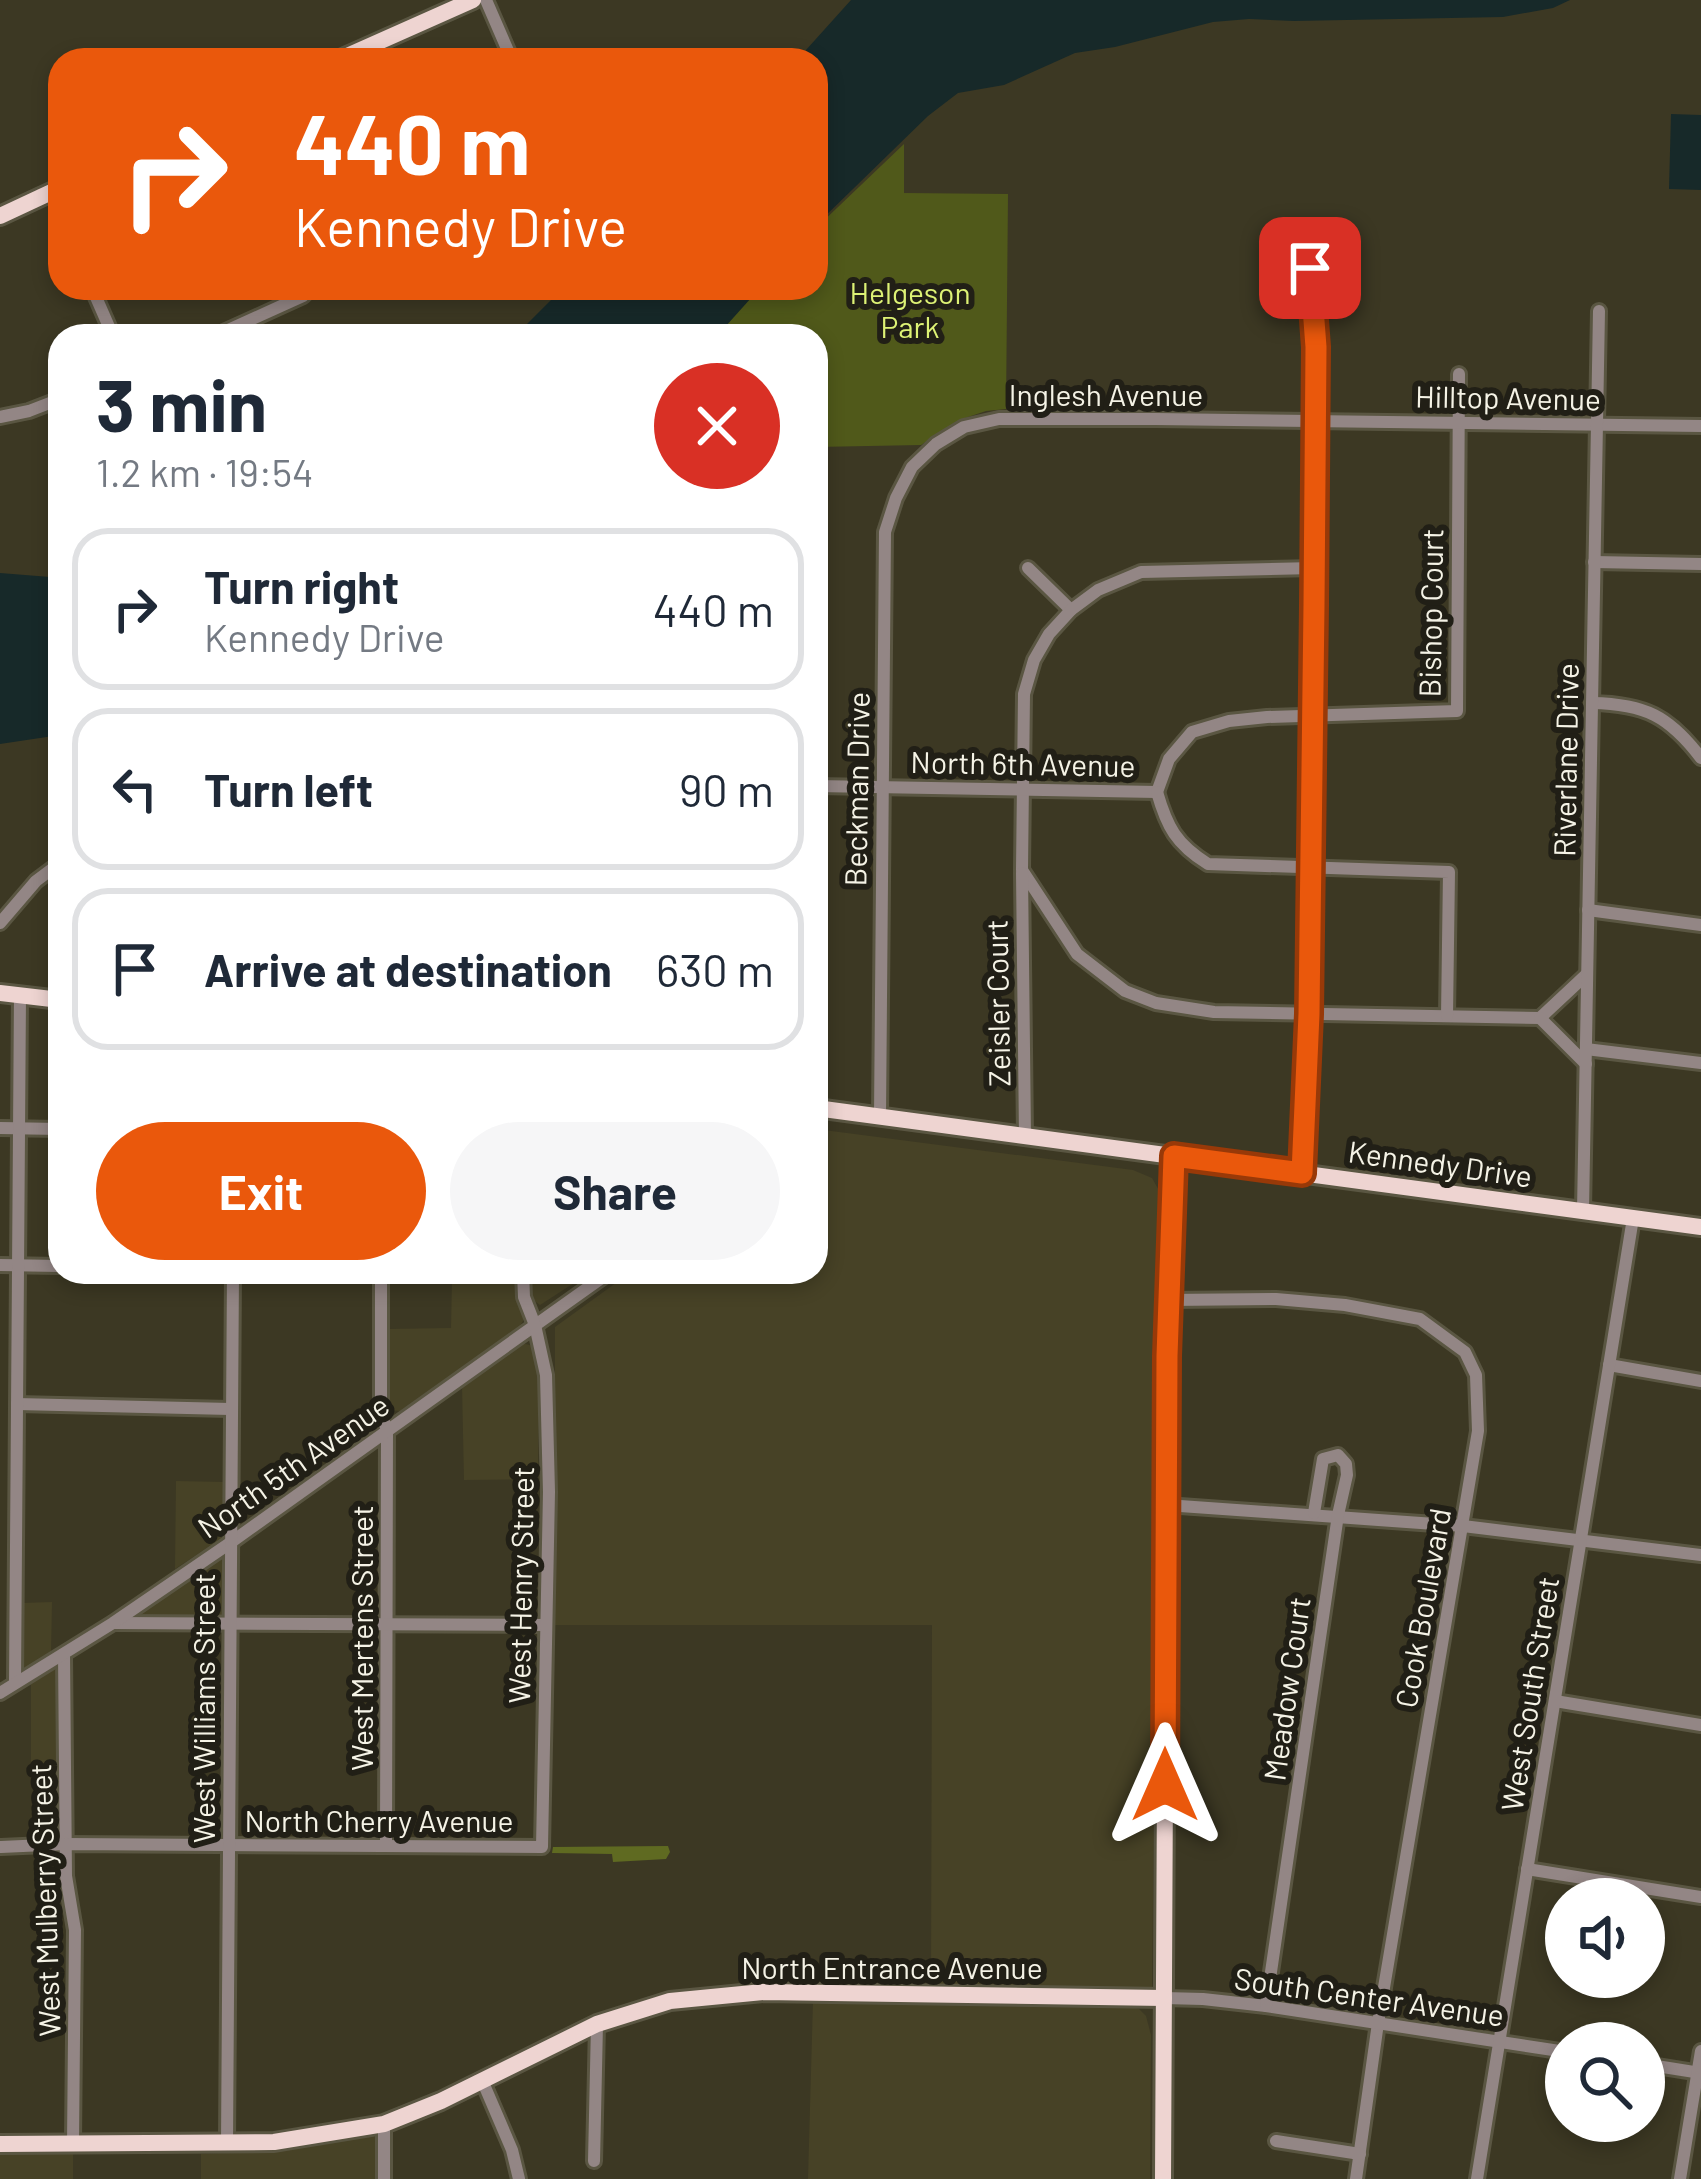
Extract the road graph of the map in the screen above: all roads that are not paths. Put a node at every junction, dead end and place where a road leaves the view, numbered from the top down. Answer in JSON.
{"nodes":[{"id":1,"x":473,"y":0,"type":"edge"},
{"id":2,"x":486,"y":0,"type":"edge"},
{"id":3,"x":365,"y":48,"type":"edge"},
{"id":4,"x":507,"y":48,"type":"edge"},
{"id":5,"x":48,"y":194,"type":"edge"},
{"id":6,"x":0,"y":216,"type":"edge"},
{"id":7,"x":1308,"y":230,"type":"dead end"},
{"id":8,"x":286,"y":300,"type":"edge"},
{"id":9,"x":1599,"y":311,"type":"dead end"},
{"id":10,"x":239,"y":324,"type":"edge"},
{"id":11,"x":1459,"y":374,"type":"dead end"},
{"id":12,"x":48,"y":404,"type":"edge"},
{"id":13,"x":0,"y":417,"type":"edge"},
{"id":14,"x":1315,"y":422,"type":"junction"},
{"id":15,"x":1457,"y":422,"type":"junction"},
{"id":16,"x":1597,"y":424,"type":"junction"},
{"id":17,"x":1701,"y":426,"type":"edge"},
{"id":18,"x":912,"y":467,"type":"joint"},
{"id":19,"x":1594,"y":562,"type":"junction"},
{"id":20,"x":1701,"y":564,"type":"edge"},
{"id":21,"x":1028,"y":568,"type":"dead end"},
{"id":22,"x":1314,"y":568,"type":"junction"},
{"id":23,"x":1071,"y":610,"type":"junction"},
{"id":24,"x":1592,"y":703,"type":"junction"},
{"id":25,"x":1312,"y":717,"type":"junction"},
{"id":26,"x":1701,"y":758,"type":"edge"},
{"id":27,"x":882,"y":785,"type":"junction"},
{"id":28,"x":828,"y":786,"type":"edge"},
{"id":29,"x":1022,"y":788,"type":"junction"},
{"id":30,"x":1157,"y":791,"type":"junction"},
{"id":31,"x":1310,"y":866,"type":"junction"},
{"id":32,"x":1022,"y":870,"type":"junction"},
{"id":33,"x":48,"y":872,"type":"edge"},
{"id":34,"x":1588,"y":910,"type":"junction"},
{"id":35,"x":0,"y":923,"type":"edge"},
{"id":36,"x":1701,"y":925,"type":"edge"},
{"id":37,"x":1587,"y":974,"type":"junction"},
{"id":38,"x":0,"y":993,"type":"edge"},
{"id":39,"x":20,"y":995,"type":"junction"},
{"id":40,"x":48,"y":998,"type":"edge"},
{"id":41,"x":1309,"y":1014,"type":"junction"},
{"id":42,"x":1447,"y":1016,"type":"junction"},
{"id":43,"x":1540,"y":1018,"type":"junction"},
{"id":44,"x":1586,"y":1048,"type":"junction"},
{"id":45,"x":1586,"y":1064,"type":"junction"},
{"id":46,"x":1701,"y":1064,"type":"edge"},
{"id":47,"x":828,"y":1110,"type":"edge"},
{"id":48,"x":880,"y":1116,"type":"junction"},
{"id":49,"x":0,"y":1128,"type":"edge"},
{"id":50,"x":19,"y":1129,"type":"junction"},
{"id":51,"x":48,"y":1129,"type":"edge"},
{"id":52,"x":1025,"y":1136,"type":"junction"},
{"id":53,"x":1174,"y":1156,"type":"junction"},
{"id":54,"x":1302,"y":1173,"type":"junction"},
{"id":55,"x":1583,"y":1211,"type":"junction"},
{"id":56,"x":1634,"y":1218,"type":"junction"},
{"id":57,"x":1701,"y":1227,"type":"edge"},
{"id":58,"x":0,"y":1265,"type":"edge"},
{"id":59,"x":17,"y":1265,"type":"junction"},
{"id":60,"x":48,"y":1266,"type":"edge"},
{"id":61,"x":233,"y":1284,"type":"edge"},
{"id":62,"x":381,"y":1284,"type":"edge"},
{"id":63,"x":523,"y":1284,"type":"edge"},
{"id":64,"x":593,"y":1284,"type":"edge"},
{"id":65,"x":1168,"y":1300,"type":"junction"},
{"id":66,"x":535,"y":1325,"type":"junction"},
{"id":67,"x":1610,"y":1365,"type":"junction"},
{"id":68,"x":1701,"y":1381,"type":"edge"},
{"id":69,"x":17,"y":1404,"type":"junction"},
{"id":70,"x":230,"y":1408,"type":"junction"},
{"id":71,"x":387,"y":1430,"type":"junction"},
{"id":72,"x":1166,"y":1504,"type":"junction"},
{"id":73,"x":1314,"y":1514,"type":"junction"},
{"id":74,"x":1338,"y":1515,"type":"junction"},
{"id":75,"x":1463,"y":1526,"type":"junction"},
{"id":76,"x":1580,"y":1539,"type":"junction"},
{"id":77,"x":230,"y":1543,"type":"junction"},
{"id":78,"x":1701,"y":1556,"type":"edge"},
{"id":79,"x":112,"y":1623,"type":"junction"},
{"id":80,"x":231,"y":1624,"type":"junction"},
{"id":81,"x":387,"y":1625,"type":"junction"},
{"id":82,"x":545,"y":1625,"type":"junction"},
{"id":83,"x":64,"y":1654,"type":"junction"},
{"id":84,"x":15,"y":1683,"type":"junction"},
{"id":85,"x":0,"y":1693,"type":"edge"},
{"id":86,"x":1555,"y":1701,"type":"junction"},
{"id":87,"x":1701,"y":1725,"type":"edge"},
{"id":88,"x":66,"y":1844,"type":"junction"},
{"id":89,"x":227,"y":1846,"type":"junction"},
{"id":90,"x":386,"y":1846,"type":"junction"},
{"id":91,"x":1,"y":1847,"type":"edge"},
{"id":92,"x":542,"y":1847,"type":"joint"},
{"id":93,"x":1528,"y":1869,"type":"junction"},
{"id":94,"x":1701,"y":1897,"type":"edge"},
{"id":95,"x":1164,"y":1998,"type":"junction"},
{"id":96,"x":1265,"y":2006,"type":"junction"},
{"id":97,"x":1378,"y":2023,"type":"junction"},
{"id":98,"x":597,"y":2024,"type":"junction"},
{"id":99,"x":1500,"y":2042,"type":"junction"},
{"id":100,"x":1545,"y":2049,"type":"edge"},
{"id":101,"x":1701,"y":2051,"type":"edge"},
{"id":102,"x":1665,"y":2067,"type":"edge"},
{"id":103,"x":1699,"y":2073,"type":"edge"},
{"id":104,"x":482,"y":2080,"type":"junction"},
{"id":105,"x":385,"y":2125,"type":"junction"},
{"id":106,"x":1276,"y":2141,"type":"dead end"},
{"id":107,"x":0,"y":2144,"type":"edge"},
{"id":108,"x":73,"y":2144,"type":"junction"},
{"id":109,"x":227,"y":2144,"type":"junction"},
{"id":110,"x":1360,"y":2155,"type":"junction"},
{"id":111,"x":594,"y":2162,"type":"dead end"},
{"id":112,"x":384,"y":2179,"type":"edge"},
{"id":113,"x":519,"y":2179,"type":"edge"},
{"id":114,"x":1163,"y":2179,"type":"edge"},
{"id":115,"x":1356,"y":2179,"type":"edge"},
{"id":116,"x":1477,"y":2179,"type":"edge"},
{"id":117,"x":1680,"y":2179,"type":"edge"}],
"edges":[{"from":1,"to":3,"type":"main road"},
{"from":2,"to":4,"type":"street"},
{"from":5,"to":6,"type":"main road"},
{"from":7,"to":14,"type":"street"},
{"from":8,"to":10,"type":"street"},
{"from":9,"to":16,"type":"street","name":"Riverlane Drive"},
{"from":11,"to":15,"type":"street","name":"Bishop Court"},
{"from":12,"to":13,"type":"street"},
{"from":14,"to":15,"type":"street","name":"Hilltop Avenue"},
{"from":14,"to":18,"type":"street","name":"Inglesh Avenue"},
{"from":14,"to":22,"type":"street"},
{"from":15,"to":16,"type":"street","name":"Hilltop Avenue"},
{"from":15,"to":25,"type":"street","name":"Bishop Court"},
{"from":16,"to":17,"type":"street","name":"Hilltop Avenue"},
{"from":16,"to":19,"type":"street","name":"Riverlane Drive"},
{"from":18,"to":27,"type":"street","name":"Beckman Drive"},
{"from":19,"to":20,"type":"street"},
{"from":19,"to":24,"type":"street","name":"Riverlane Drive"},
{"from":21,"to":23,"type":"street"},
{"from":22,"to":23,"type":"street"},
{"from":22,"to":25,"type":"street"},
{"from":23,"to":29,"type":"street","name":"Zeisler Court"},
{"from":24,"to":26,"type":"street"},
{"from":24,"to":34,"type":"street","name":"Riverlane Drive"},
{"from":25,"to":30,"type":"street"},
{"from":25,"to":31,"type":"street"},
{"from":27,"to":28,"type":"street","name":"North 6th Avenue"},
{"from":27,"to":29,"type":"street","name":"North 6th Avenue"},
{"from":27,"to":48,"type":"street","name":"Beckman Drive"},
{"from":29,"to":30,"type":"street","name":"North 6th Avenue"},
{"from":29,"to":32,"type":"street","name":"Zeisler Court"},
{"from":30,"to":31,"type":"street"},
{"from":31,"to":41,"type":"street"},
{"from":31,"to":42,"type":"street"},
{"from":32,"to":41,"type":"street"},
{"from":32,"to":52,"type":"street","name":"Zeisler Court"},
{"from":33,"to":35,"type":"street"},
{"from":34,"to":36,"type":"street"},
{"from":34,"to":37,"type":"street","name":"Riverlane Drive"},
{"from":37,"to":43,"type":"street"},
{"from":37,"to":44,"type":"street","name":"Riverlane Drive"},
{"from":38,"to":39,"type":"main road"},
{"from":39,"to":40,"type":"main road"},
{"from":39,"to":50,"type":"street"},
{"from":41,"to":42,"type":"street"},
{"from":41,"to":54,"type":"street"},
{"from":42,"to":43,"type":"street"},
{"from":43,"to":45,"type":"street"},
{"from":44,"to":45,"type":"street","name":"Riverlane Drive"},
{"from":44,"to":46,"type":"street"},
{"from":45,"to":55,"type":"street","name":"Riverlane Drive"},
{"from":47,"to":48,"type":"main road","name":"Kennedy Drive"},
{"from":48,"to":52,"type":"main road","name":"Kennedy Drive"},
{"from":49,"to":50,"type":"street"},
{"from":50,"to":51,"type":"street"},
{"from":50,"to":59,"type":"street"},
{"from":52,"to":53,"type":"main road","name":"Kennedy Drive"},
{"from":53,"to":54,"type":"main road","name":"Kennedy Drive"},
{"from":53,"to":65,"type":"main road"},
{"from":54,"to":55,"type":"main road","name":"Kennedy Drive"},
{"from":55,"to":56,"type":"main road","name":"Kennedy Drive"},
{"from":56,"to":57,"type":"main road","name":"Kennedy Drive"},
{"from":56,"to":67,"type":"street","name":"West South Street"},
{"from":58,"to":59,"type":"street"},
{"from":59,"to":60,"type":"street"},
{"from":59,"to":69,"type":"street"},
{"from":61,"to":70,"type":"street","name":"West Williams Street"},
{"from":62,"to":71,"type":"street","name":"West Mertens Street"},
{"from":63,"to":66,"type":"street","name":"West Henry Street"},
{"from":64,"to":66,"type":"street","name":"North 5th Avenue"},
{"from":65,"to":72,"type":"main road"},
{"from":65,"to":75,"type":"street","name":"Cook Boulevard"},
{"from":66,"to":71,"type":"street","name":"North 5th Avenue"},
{"from":66,"to":82,"type":"street","name":"West Henry Street"},
{"from":67,"to":68,"type":"street"},
{"from":67,"to":76,"type":"street","name":"West South Street"},
{"from":69,"to":70,"type":"street"},
{"from":69,"to":84,"type":"street"},
{"from":70,"to":77,"type":"street","name":"West Williams Street"},
{"from":71,"to":77,"type":"street","name":"North 5th Avenue"},
{"from":71,"to":81,"type":"street","name":"West Mertens Street"},
{"from":72,"to":73,"type":"street"},
{"from":72,"to":95,"type":"main road"},
{"from":73,"to":74,"type":"street"},
{"from":73,"to":74,"type":"street","name":"Meadow Court"},
{"from":74,"to":75,"type":"street"},
{"from":74,"to":96,"type":"street","name":"Meadow Court"},
{"from":75,"to":76,"type":"street"},
{"from":75,"to":97,"type":"street","name":"Cook Boulevard"},
{"from":76,"to":78,"type":"street"},
{"from":76,"to":86,"type":"street","name":"West South Street"},
{"from":77,"to":79,"type":"street","name":"North 5th Avenue"},
{"from":77,"to":80,"type":"street","name":"West Williams Street"},
{"from":79,"to":80,"type":"street"},
{"from":79,"to":83,"type":"street","name":"North 5th Avenue"},
{"from":80,"to":81,"type":"street"},
{"from":80,"to":89,"type":"street","name":"West Williams Street"},
{"from":81,"to":82,"type":"street"},
{"from":81,"to":90,"type":"street","name":"West Mertens Street"},
{"from":82,"to":92,"type":"street","name":"West Henry Street"},
{"from":83,"to":84,"type":"street","name":"North 5th Avenue"},
{"from":83,"to":88,"type":"street","name":"West Mulberry Street"},
{"from":84,"to":85,"type":"street","name":"North 5th Avenue"},
{"from":86,"to":87,"type":"street"},
{"from":86,"to":93,"type":"street","name":"West South Street"},
{"from":88,"to":89,"type":"street","name":"North Cherry Avenue"},
{"from":88,"to":91,"type":"street","name":"North Cherry Avenue"},
{"from":88,"to":108,"type":"street","name":"West Mulberry Street"},
{"from":89,"to":90,"type":"street","name":"North Cherry Avenue"},
{"from":89,"to":109,"type":"street","name":"West Williams Street"},
{"from":90,"to":92,"type":"street","name":"North Cherry Avenue"},
{"from":93,"to":94,"type":"street"},
{"from":93,"to":99,"type":"street","name":"West South Street"},
{"from":95,"to":96,"type":"street","name":"South Center Avenue"},
{"from":95,"to":98,"type":"main road","name":"North Entrance Avenue"},
{"from":95,"to":114,"type":"main road"},
{"from":96,"to":97,"type":"street","name":"South Center Avenue"},
{"from":97,"to":99,"type":"street","name":"South Center Avenue"},
{"from":97,"to":110,"type":"street","name":"Cook Boulevard"},
{"from":98,"to":104,"type":"main road","name":"North Entrance Avenue"},
{"from":98,"to":111,"type":"street"},
{"from":99,"to":100,"type":"street","name":"South Center Avenue"},
{"from":99,"to":116,"type":"street","name":"West South Street"},
{"from":101,"to":103,"type":"street"},
{"from":102,"to":103,"type":"street"},
{"from":103,"to":117,"type":"street"},
{"from":104,"to":105,"type":"main road","name":"North Entrance Avenue"},
{"from":104,"to":113,"type":"street"},
{"from":105,"to":109,"type":"main road","name":"North Entrance Avenue"},
{"from":105,"to":112,"type":"street"},
{"from":106,"to":110,"type":"street"},
{"from":107,"to":108,"type":"main road","name":"North Entrance Avenue"},
{"from":108,"to":109,"type":"main road","name":"North Entrance Avenue"},
{"from":110,"to":115,"type":"street","name":"Cook Boulevard"}]}
